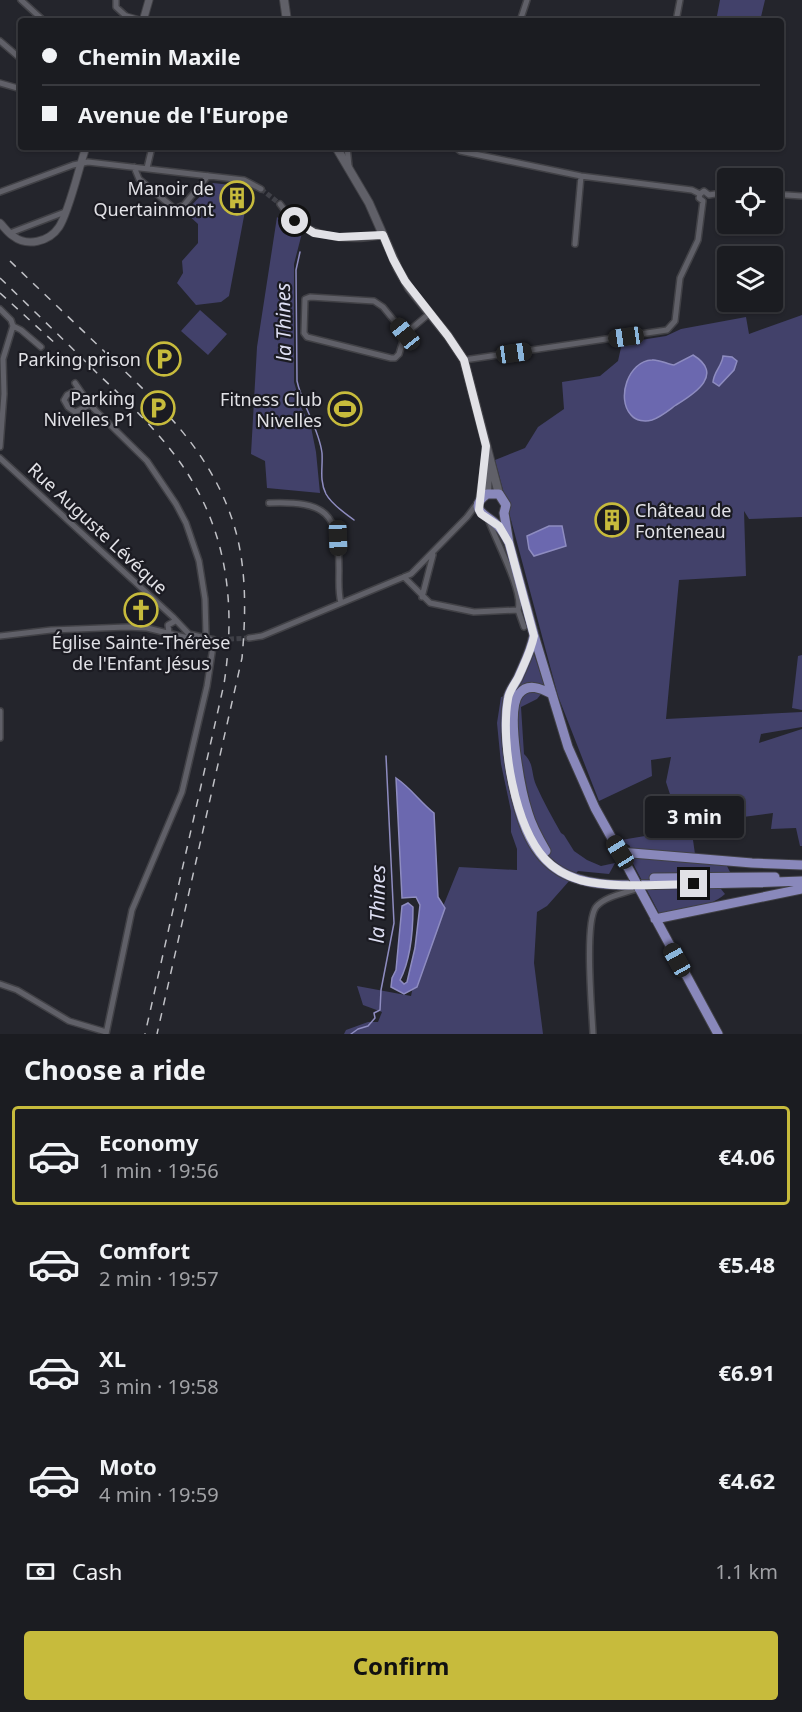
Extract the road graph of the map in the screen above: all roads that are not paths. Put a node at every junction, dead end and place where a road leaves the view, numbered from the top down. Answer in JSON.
{"nodes":[{"id":1,"x":21,"y":0,"type":"edge"},
{"id":2,"x":116,"y":0,"type":"edge"},
{"id":3,"x":149,"y":0,"type":"edge"},
{"id":4,"x":284,"y":0,"type":"edge"},
{"id":5,"x":527,"y":0,"type":"edge"},
{"id":6,"x":680,"y":0,"type":"edge"},
{"id":7,"x":41,"y":18,"type":"edge"},
{"id":8,"x":125,"y":18,"type":"edge"},
{"id":9,"x":143,"y":18,"type":"edge"},
{"id":10,"x":287,"y":18,"type":"edge"},
{"id":11,"x":521,"y":18,"type":"edge"},
{"id":12,"x":677,"y":18,"type":"edge"},
{"id":13,"x":0,"y":41,"type":"edge"},
{"id":14,"x":18,"y":57,"type":"edge"},
{"id":15,"x":0,"y":83,"type":"edge"},
{"id":16,"x":18,"y":88,"type":"edge"},
{"id":17,"x":85,"y":150,"type":"edge"},
{"id":18,"x":151,"y":150,"type":"edge"},
{"id":19,"x":338,"y":150,"type":"edge"},
{"id":20,"x":347,"y":150,"type":"edge"},
{"id":21,"x":458,"y":150,"type":"edge"},
{"id":22,"x":81,"y":163,"type":"junction"},
{"id":23,"x":134,"y":167,"type":"junction"},
{"id":24,"x":147,"y":168,"type":"junction"},
{"id":25,"x":349,"y":169,"type":"junction"},
{"id":26,"x":208,"y":176,"type":"junction"},
{"id":27,"x":581,"y":176,"type":"junction"},
{"id":28,"x":261,"y":189,"type":"tunnel mouth"},
{"id":29,"x":0,"y":192,"type":"edge"},
{"id":30,"x":700,"y":194,"type":"junction"},
{"id":31,"x":717,"y":194,"type":"edge"},
{"id":32,"x":710,"y":195,"type":"junction"},
{"id":33,"x":783,"y":195,"type":"edge"},
{"id":34,"x":802,"y":196,"type":"edge"},
{"id":35,"x":703,"y":201,"type":"junction"},
{"id":36,"x":280,"y":204,"type":"tunnel mouth"},
{"id":37,"x":65,"y":212,"type":"junction"},
{"id":38,"x":0,"y":223,"type":"edge"},
{"id":39,"x":10,"y":233,"type":"junction"},
{"id":40,"x":383,"y":235,"type":"junction"},
{"id":41,"x":575,"y":244,"type":"dead end"},
{"id":42,"x":0,"y":309,"type":"edge"},
{"id":43,"x":430,"y":312,"type":"junction"},
{"id":44,"x":13,"y":326,"type":"junction"},
{"id":45,"x":405,"y":334,"type":"junction"},
{"id":46,"x":41,"y":347,"type":"dead end"},
{"id":47,"x":464,"y":360,"type":"junction"},
{"id":48,"x":90,"y":405,"type":"junction"},
{"id":49,"x":1,"y":435,"type":"edge"},
{"id":50,"x":486,"y":446,"type":"junction"},
{"id":51,"x":0,"y":447,"type":"edge"},
{"id":52,"x":0,"y":458,"type":"edge"},
{"id":53,"x":489,"y":459,"type":"junction"},
{"id":54,"x":499,"y":494,"type":"junction"},
{"id":55,"x":483,"y":497,"type":"junction"},
{"id":56,"x":269,"y":503,"type":"dead end"},
{"id":57,"x":504,"y":513,"type":"junction"},
{"id":58,"x":468,"y":517,"type":"junction"},
{"id":59,"x":487,"y":518,"type":"junction"},
{"id":60,"x":509,"y":543,"type":"junction"},
{"id":61,"x":433,"y":553,"type":"junction"},
{"id":62,"x":404,"y":577,"type":"junction"},
{"id":63,"x":422,"y":597,"type":"junction"},
{"id":64,"x":341,"y":603,"type":"junction"},
{"id":65,"x":518,"y":610,"type":"junction"},
{"id":66,"x":175,"y":621,"type":"junction"},
{"id":67,"x":527,"y":624,"type":"junction"},
{"id":68,"x":181,"y":628,"type":"junction"},
{"id":69,"x":169,"y":633,"type":"junction"},
{"id":70,"x":177,"y":635,"type":"junction"},
{"id":71,"x":0,"y":636,"type":"edge"},
{"id":72,"x":534,"y":636,"type":"junction"},
{"id":73,"x":249,"y":638,"type":"tunnel mouth"},
{"id":74,"x":189,"y":639,"type":"junction"},
{"id":75,"x":204,"y":639,"type":"junction"},
{"id":76,"x":214,"y":640,"type":"junction"},
{"id":77,"x":552,"y":694,"type":"junction"},
{"id":78,"x":0,"y":711,"type":"edge"},
{"id":79,"x":0,"y":737,"type":"edge"},
{"id":80,"x":620,"y":852,"type":"junction"},
{"id":81,"x":802,"y":865,"type":"edge"},
{"id":82,"x":802,"y":876,"type":"edge"},
{"id":83,"x":616,"y":881,"type":"junction"},
{"id":84,"x":802,"y":881,"type":"edge"},
{"id":85,"x":639,"y":888,"type":"junction"},
{"id":86,"x":802,"y":889,"type":"edge"},
{"id":87,"x":655,"y":919,"type":"junction"},
{"id":88,"x":0,"y":984,"type":"edge"},
{"id":89,"x":106,"y":1033,"type":"edge"},
{"id":90,"x":593,"y":1034,"type":"edge"},
{"id":91,"x":717,"y":1034,"type":"edge"}],
"edges":[{"from":1,"to":7,"type":"street"},
{"from":2,"to":8,"type":"street"},
{"from":3,"to":9,"type":"street"},
{"from":4,"to":10,"type":"main road"},
{"from":5,"to":11,"type":"street"},
{"from":6,"to":12,"type":"street"},
{"from":13,"to":14,"type":"street"},
{"from":15,"to":16,"type":"street"},
{"from":17,"to":22,"type":"street"},
{"from":18,"to":24,"type":"street"},
{"from":19,"to":25,"type":"main road"},
{"from":20,"to":25,"type":"street"},
{"from":21,"to":27,"type":"street"},
{"from":22,"to":23,"type":"street"},
{"from":22,"to":29,"type":"street"},
{"from":22,"to":37,"type":"street"},
{"from":23,"to":24,"type":"street"},
{"from":23,"to":26,"type":"street"},
{"from":24,"to":26,"type":"street"},
{"from":25,"to":40,"type":"main road"},
{"from":26,"to":28,"type":"street"},
{"from":27,"to":30,"type":"street"},
{"from":27,"to":41,"type":"street"},
{"from":30,"to":32,"type":"street"},
{"from":30,"to":35,"type":"street"},
{"from":31,"to":32,"type":"street"},
{"from":32,"to":35,"type":"street"},
{"from":33,"to":34,"type":"street"},
{"from":35,"to":47,"type":"street"},
{"from":36,"to":40,"type":"street"},
{"from":37,"to":39,"type":"street"},
{"from":37,"to":39,"type":"street"},
{"from":38,"to":39,"type":"street"},
{"from":40,"to":43,"type":"main road"},
{"from":42,"to":44,"type":"street"},
{"from":43,"to":45,"type":"street"},
{"from":43,"to":47,"type":"main road"},
{"from":44,"to":46,"type":"street"},
{"from":44,"to":49,"type":"street"},
{"from":45,"to":45,"type":"street"},
{"from":47,"to":50,"type":"main road"},
{"from":48,"to":48,"type":"street"},
{"from":48,"to":75,"type":"street"},
{"from":49,"to":51,"type":"street"},
{"from":50,"to":53,"type":"main road"},
{"from":50,"to":55,"type":"street"},
{"from":52,"to":66,"type":"street","name":"Rue Auguste Lévéque"},
{"from":53,"to":54,"type":"main road"},
{"from":53,"to":55,"type":"main road"},
{"from":54,"to":55,"type":"main road"},
{"from":54,"to":57,"type":"main road"},
{"from":55,"to":58,"type":"street"},
{"from":55,"to":59,"type":"main road"},
{"from":56,"to":64,"type":"street"},
{"from":57,"to":59,"type":"main road"},
{"from":57,"to":60,"type":"main road"},
{"from":58,"to":59,"type":"street"},
{"from":58,"to":61,"type":"street"},
{"from":59,"to":60,"type":"main road"},
{"from":59,"to":65,"type":"street"},
{"from":60,"to":67,"type":"main road"},
{"from":61,"to":62,"type":"street"},
{"from":61,"to":63,"type":"street"},
{"from":62,"to":63,"type":"street"},
{"from":62,"to":64,"type":"street"},
{"from":63,"to":65,"type":"street"},
{"from":64,"to":73,"type":"street"},
{"from":65,"to":67,"type":"street"},
{"from":66,"to":68,"type":"street"},
{"from":66,"to":69,"type":"street"},
{"from":67,"to":72,"type":"main road"},
{"from":68,"to":70,"type":"street"},
{"from":68,"to":75,"type":"street"},
{"from":69,"to":70,"type":"street"},
{"from":69,"to":71,"type":"street"},
{"from":70,"to":74,"type":"street"},
{"from":72,"to":77,"type":"main road"},
{"from":72,"to":83,"type":"main road"},
{"from":74,"to":75,"type":"street"},
{"from":74,"to":76,"type":"street"},
{"from":75,"to":76,"type":"street"},
{"from":76,"to":89,"type":"street"},
{"from":77,"to":80,"type":"main road"},
{"from":77,"to":83,"type":"main road"},
{"from":78,"to":79,"type":"street"},
{"from":80,"to":81,"type":"main road"},
{"from":80,"to":85,"type":"main road","bridge":true},
{"from":82,"to":83,"type":"main road"},
{"from":83,"to":84,"type":"main road"},
{"from":85,"to":87,"type":"main road"},
{"from":85,"to":90,"type":"street"},
{"from":86,"to":87,"type":"main road"},
{"from":87,"to":91,"type":"main road"},
{"from":88,"to":89,"type":"street"}]}
